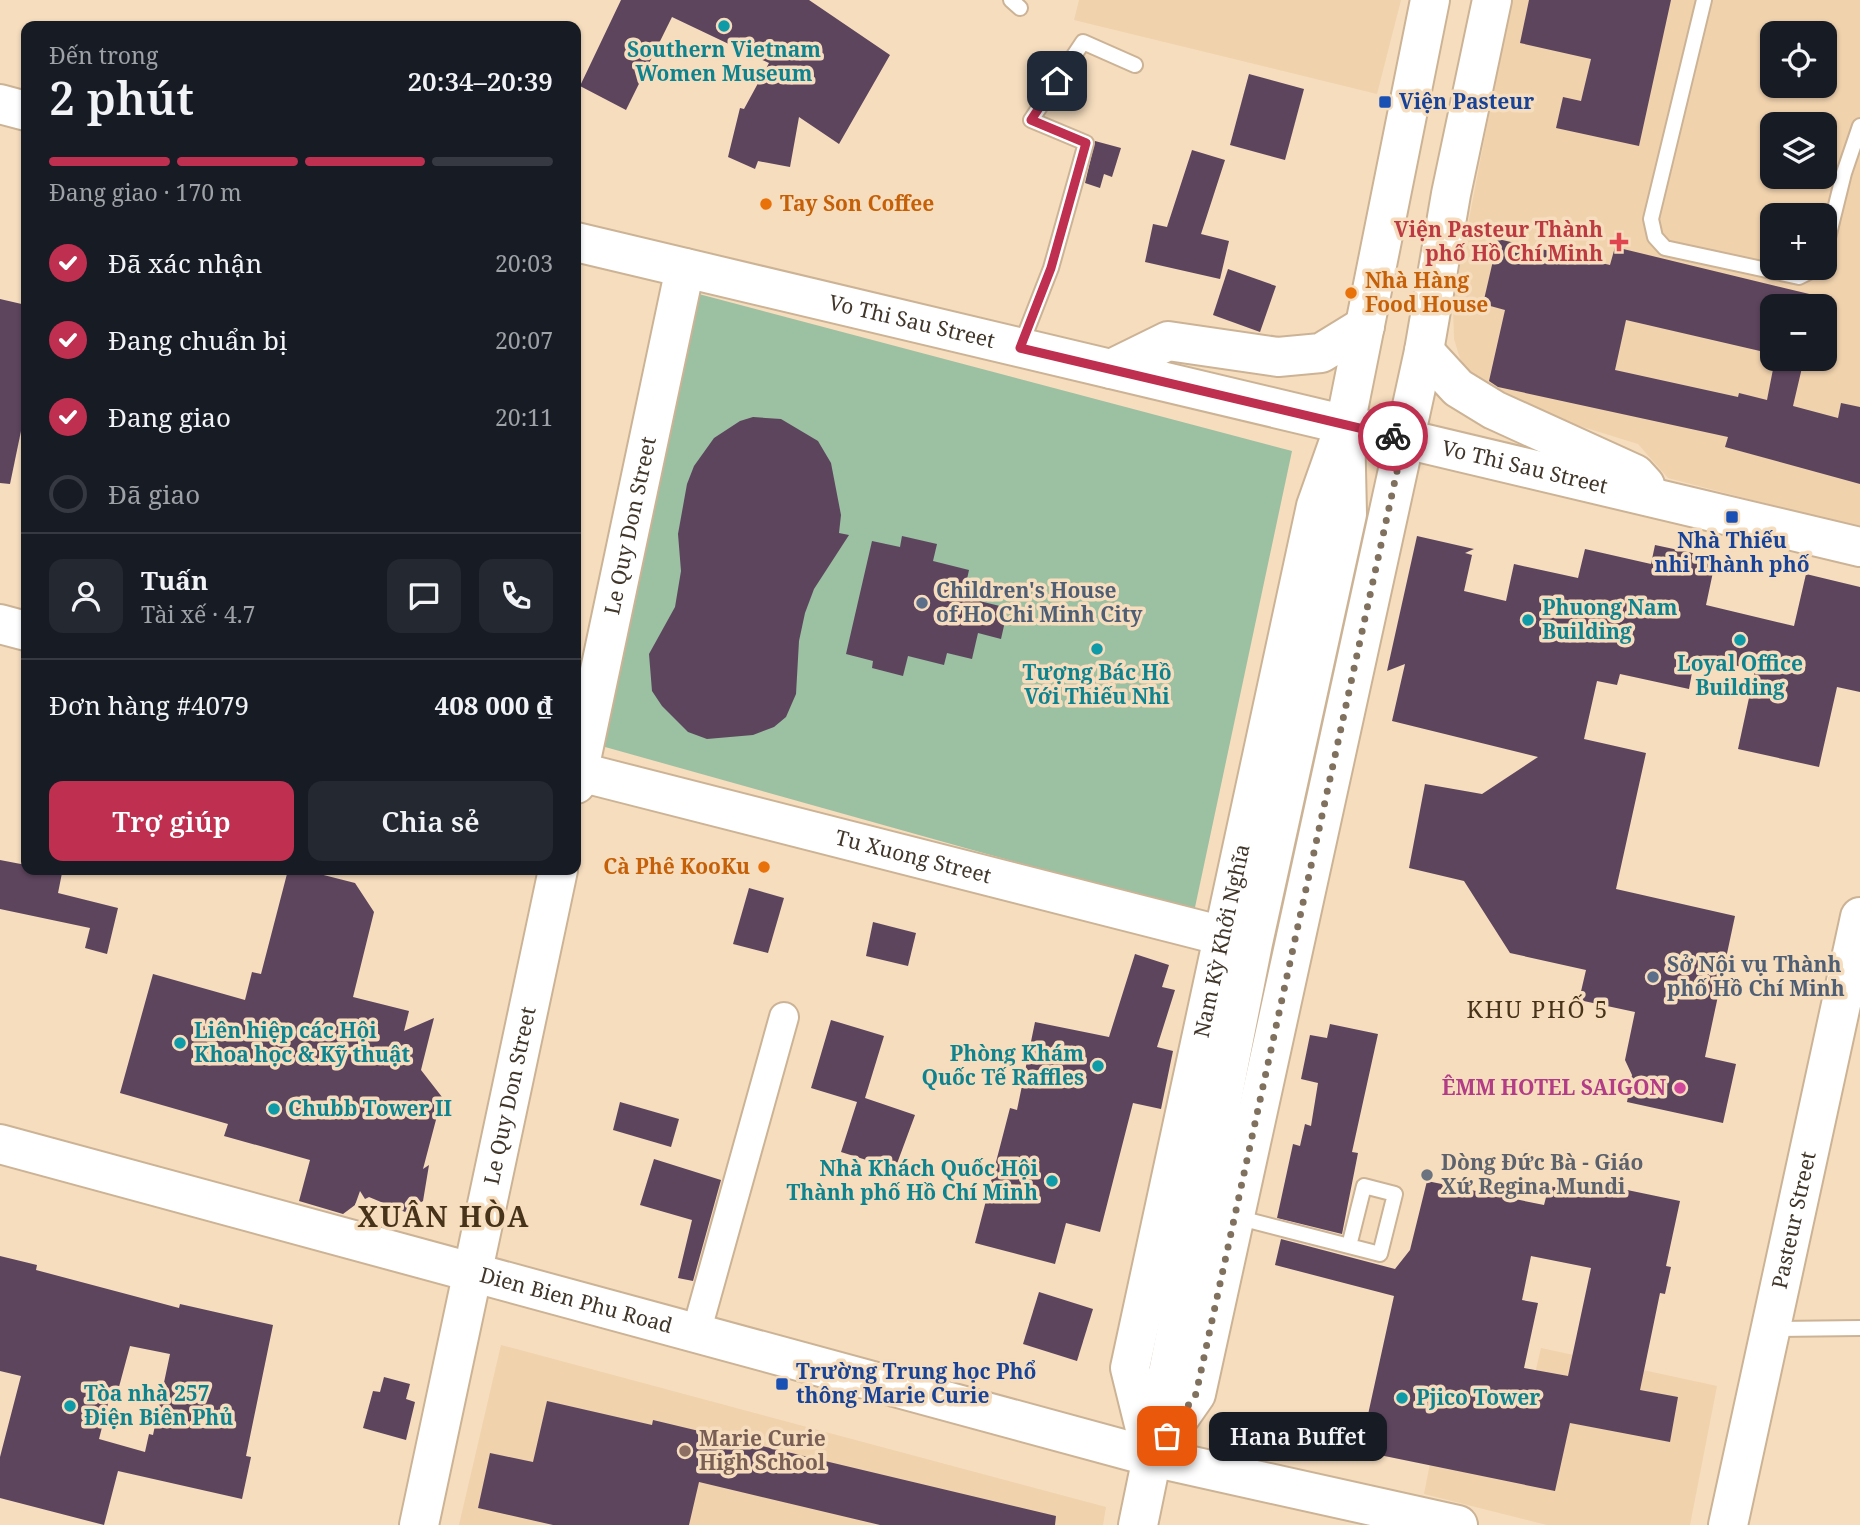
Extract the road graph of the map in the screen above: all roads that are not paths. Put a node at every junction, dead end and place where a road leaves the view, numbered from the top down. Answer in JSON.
{"nodes":[{"id":1,"x":1430,"y":0,"type":"edge"},
{"id":2,"x":1492,"y":0,"type":"edge"},
{"id":3,"x":1704,"y":0,"type":"edge"},
{"id":4,"x":1135,"y":65,"type":"dead end"},
{"id":5,"x":0,"y":104,"type":"edge"},
{"id":6,"x":21,"y":110,"type":"edge"},
{"id":7,"x":1860,"y":126,"type":"edge"},
{"id":8,"x":1837,"y":203,"type":"edge"},
{"id":9,"x":581,"y":243,"type":"edge"},
{"id":10,"x":685,"y":268,"type":"junction"},
{"id":11,"x":1760,"y":269,"type":"edge"},
{"id":12,"x":1365,"y":326,"type":"junction"},
{"id":13,"x":1020,"y":348,"type":"junction"},
{"id":14,"x":1424,"y":351,"type":"junction"},
{"id":15,"x":1111,"y":369,"type":"junction"},
{"id":16,"x":1345,"y":425,"type":"junction"},
{"id":17,"x":1404,"y":439,"type":"junction"},
{"id":18,"x":1659,"y":499,"type":"junction"},
{"id":19,"x":1860,"y":547,"type":"edge"},
{"id":20,"x":0,"y":624,"type":"edge"},
{"id":21,"x":21,"y":630,"type":"edge"},
{"id":22,"x":581,"y":756,"type":"edge"},
{"id":23,"x":581,"y":776,"type":"edge"},
{"id":24,"x":557,"y":875,"type":"edge"},
{"id":25,"x":1860,"y":917,"type":"edge"},
{"id":26,"x":1237,"y":939,"type":"junction"},
{"id":27,"x":1856,"y":956,"type":"edge"},
{"id":28,"x":784,"y":1017,"type":"dead end"},
{"id":29,"x":0,"y":1144,"type":"edge"},
{"id":30,"x":1234,"y":1217,"type":"junction"},
{"id":31,"x":1349,"y":1246,"type":"junction"},
{"id":32,"x":472,"y":1272,"type":"junction"},
{"id":33,"x":1860,"y":1328,"type":"edge"},
{"id":34,"x":1771,"y":1329,"type":"junction"},
{"id":35,"x":696,"y":1333,"type":"junction"},
{"id":36,"x":1152,"y":1457,"type":"junction"},
{"id":37,"x":419,"y":1525,"type":"edge"},
{"id":38,"x":1138,"y":1525,"type":"edge"},
{"id":39,"x":1458,"y":1525,"type":"edge"},
{"id":40,"x":1728,"y":1525,"type":"edge"}],
"edges":[{"from":1,"to":12,"type":"main road","name":"Nam Kỳ Khởi Nghĩa"},
{"from":2,"to":14,"type":"main road","name":"Nam Kỳ Khởi Nghĩa"},
{"from":3,"to":11,"type":"lane"},
{"from":4,"to":13,"type":"lane"},
{"from":5,"to":6,"type":"main road"},
{"from":7,"to":8,"type":"lane"},
{"from":9,"to":10,"type":"main road","name":"Vo Thi Sau Street"},
{"from":10,"to":13,"type":"main road","name":"Vo Thi Sau Street"},
{"from":10,"to":22,"type":"main road","name":"Le Quy Don Street"},
{"from":12,"to":15,"type":"main road"},
{"from":12,"to":16,"type":"main road","name":"Nam Kỳ Khởi Nghĩa"},
{"from":13,"to":15,"type":"main road","name":"Vo Thi Sau Street"},
{"from":14,"to":17,"type":"main road","name":"Nam Kỳ Khởi Nghĩa"},
{"from":14,"to":18,"type":"main road"},
{"from":15,"to":16,"type":"main road","name":"Vo Thi Sau Street"},
{"from":16,"to":17,"type":"main road","name":"Vo Thi Sau Street"},
{"from":16,"to":26,"type":"main road","name":"Nam Kỳ Khởi Nghĩa"},
{"from":17,"to":18,"type":"main road","name":"Vo Thi Sau Street"},
{"from":17,"to":30,"type":"main road","name":"Nam Kỳ Khởi Nghĩa"},
{"from":18,"to":19,"type":"main road","name":"Vo Thi Sau Street"},
{"from":20,"to":21,"type":"main road"},
{"from":23,"to":26,"type":"main road","name":"Tu Xuong Street"},
{"from":24,"to":32,"type":"main road","name":"Le Quy Don Street"},
{"from":25,"to":27,"type":"main road","name":"Pasteur Street"},
{"from":26,"to":36,"type":"main road","name":"Nam Kỳ Khởi Nghĩa"},
{"from":27,"to":34,"type":"main road","name":"Pasteur Street"},
{"from":28,"to":35,"type":"street"},
{"from":29,"to":32,"type":"main road","name":"Dien Bien Phu Road"},
{"from":30,"to":31,"type":"lane"},
{"from":30,"to":36,"type":"main road","name":"Nam Kỳ Khởi Nghĩa"},
{"from":31,"to":31,"type":"lane"},
{"from":32,"to":35,"type":"main road","name":"Dien Bien Phu Road"},
{"from":32,"to":37,"type":"main road","name":"Le Quy Don Street"},
{"from":33,"to":34,"type":"lane"},
{"from":34,"to":40,"type":"main road","name":"Pasteur Street"},
{"from":35,"to":36,"type":"main road","name":"Dien Bien Phu Road"},
{"from":36,"to":38,"type":"main road","name":"Nam Kỳ Khởi Nghĩa"},
{"from":36,"to":39,"type":"main road","name":"Dien Bien Phu Road"}]}
